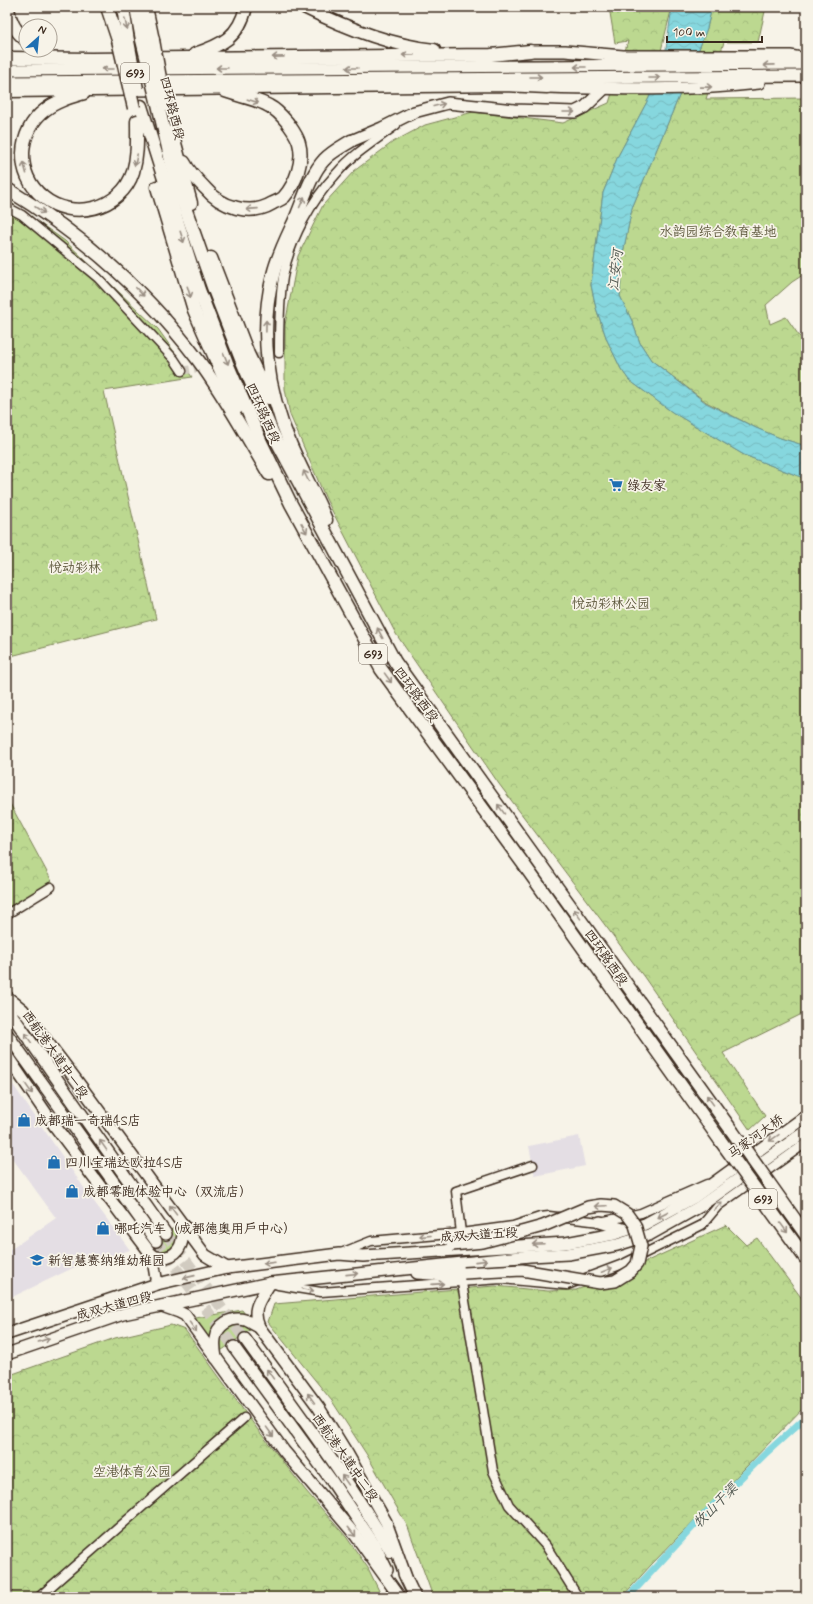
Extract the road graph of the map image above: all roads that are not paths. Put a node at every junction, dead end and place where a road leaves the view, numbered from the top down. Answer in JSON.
{"nodes":[{"id":1,"x":8,"y":7,"type":"edge"},
{"id":2,"x":107,"y":7,"type":"edge"},
{"id":3,"x":112,"y":7,"type":"edge"},
{"id":4,"x":122,"y":7,"type":"edge"},
{"id":5,"x":136,"y":7,"type":"edge"},
{"id":6,"x":146,"y":7,"type":"edge"},
{"id":7,"x":153,"y":7,"type":"edge"},
{"id":8,"x":246,"y":7,"type":"edge"},
{"id":9,"x":304,"y":7,"type":"edge"},
{"id":10,"x":150,"y":25,"type":"junction"},
{"id":11,"x":18,"y":34,"type":"edge"},
{"id":12,"x":123,"y":40,"type":"junction"},
{"id":13,"x":147,"y":40,"type":"junction"},
{"id":14,"x":530,"y":51,"type":"joint"},
{"id":15,"x":58,"y":55,"type":"edge"},
{"id":16,"x":491,"y":55,"type":"junction"},
{"id":17,"x":184,"y":57,"type":"junction"},
{"id":18,"x":7,"y":58,"type":"edge"},
{"id":19,"x":91,"y":59,"type":"junction"},
{"id":20,"x":806,"y":59,"type":"edge"},
{"id":21,"x":734,"y":60,"type":"junction"},
{"id":22,"x":621,"y":61,"type":"junction"},
{"id":23,"x":806,"y":64,"type":"edge"},
{"id":24,"x":7,"y":70,"type":"edge"},
{"id":25,"x":805,"y":76,"type":"edge"},
{"id":26,"x":7,"y":82,"type":"edge"},
{"id":27,"x":610,"y":85,"type":"junction"},
{"id":28,"x":216,"y":88,"type":"junction"},
{"id":29,"x":547,"y":88,"type":"joint"},
{"id":30,"x":106,"y":89,"type":"junction"},
{"id":31,"x":7,"y":91,"type":"edge"},
{"id":32,"x":162,"y":104,"type":"junction"},
{"id":33,"x":138,"y":107,"type":"junction"},
{"id":34,"x":414,"y":112,"type":"junction"},
{"id":35,"x":137,"y":121,"type":"junction"},
{"id":36,"x":174,"y":137,"type":"junction"},
{"id":37,"x":352,"y":140,"type":"joint"},
{"id":38,"x":7,"y":188,"type":"edge"},
{"id":39,"x":7,"y":207,"type":"edge"},
{"id":40,"x":279,"y":353,"type":"dead end"},
{"id":41,"x":182,"y":371,"type":"dead end"},
{"id":42,"x":289,"y":443,"type":"junction"},
{"id":43,"x":265,"y":467,"type":"junction"},
{"id":44,"x":291,"y":504,"type":"junction"},
{"id":45,"x":343,"y":564,"type":"junction"},
{"id":46,"x":51,"y":887,"type":"dead end"},
{"id":47,"x":7,"y":914,"type":"edge"},
{"id":48,"x":7,"y":997,"type":"edge"},
{"id":49,"x":7,"y":1008,"type":"edge"},
{"id":50,"x":7,"y":1034,"type":"edge"},
{"id":51,"x":7,"y":1056,"type":"edge"},
{"id":52,"x":806,"y":1116,"type":"edge"},
{"id":53,"x":806,"y":1131,"type":"edge"},
{"id":54,"x":806,"y":1143,"type":"edge"},
{"id":55,"x":533,"y":1165,"type":"dead end"},
{"id":56,"x":719,"y":1179,"type":"junction"},
{"id":57,"x":600,"y":1222,"type":"junction"},
{"id":58,"x":184,"y":1225,"type":"junction"},
{"id":59,"x":626,"y":1230,"type":"junction"},
{"id":60,"x":461,"y":1233,"type":"junction"},
{"id":61,"x":166,"y":1234,"type":"tunnel mouth"},
{"id":62,"x":806,"y":1235,"type":"edge"},
{"id":63,"x":156,"y":1241,"type":"tunnel mouth"},
{"id":64,"x":151,"y":1254,"type":"junction"},
{"id":65,"x":339,"y":1254,"type":"junction"},
{"id":66,"x":363,"y":1256,"type":"junction"},
{"id":67,"x":806,"y":1258,"type":"edge"},
{"id":68,"x":227,"y":1268,"type":"junction"},
{"id":69,"x":393,"y":1270,"type":"junction"},
{"id":70,"x":463,"y":1278,"type":"junction"},
{"id":71,"x":157,"y":1284,"type":"junction"},
{"id":72,"x":270,"y":1284,"type":"junction"},
{"id":73,"x":231,"y":1292,"type":"joint"},
{"id":74,"x":162,"y":1306,"type":"junction"},
{"id":75,"x":259,"y":1327,"type":"junction"},
{"id":76,"x":7,"y":1334,"type":"edge"},
{"id":77,"x":245,"y":1338,"type":"tunnel mouth"},
{"id":78,"x":234,"y":1347,"type":"tunnel mouth"},
{"id":79,"x":7,"y":1354,"type":"edge"},
{"id":80,"x":217,"y":1359,"type":"junction"},
{"id":81,"x":244,"y":1418,"type":"dead end"},
{"id":82,"x":407,"y":1580,"type":"junction"},
{"id":83,"x":39,"y":1597,"type":"edge"},
{"id":84,"x":399,"y":1597,"type":"edge"},
{"id":85,"x":415,"y":1597,"type":"edge"},
{"id":86,"x":578,"y":1597,"type":"edge"}],
"edges":[{"from":1,"to":11,"type":"highway"},
{"from":2,"to":12,"type":"highway"},
{"from":3,"to":12,"type":"highway"},
{"from":4,"to":12,"type":"highway","name":"四环路西段","number":"G93","one_way":true},
{"from":5,"to":13,"type":"highway","name":"四环路西段","number":"G93"},
{"from":6,"to":10,"type":"highway"},
{"from":7,"to":10,"type":"highway"},
{"from":8,"to":17,"type":"highway"},
{"from":9,"to":16,"type":"highway"},
{"from":10,"to":13,"type":"highway"},
{"from":12,"to":33,"type":"highway","name":"四环路西段","number":"G93","bridge":true},
{"from":13,"to":32,"type":"highway","name":"四环路西段","number":"G93","bridge":true},
{"from":14,"to":16,"type":"highway"},
{"from":14,"to":22,"type":"main road"},
{"from":15,"to":19,"type":"highway"},
{"from":16,"to":17,"type":"highway","one_way":true},
{"from":17,"to":19,"type":"highway"},
{"from":18,"to":19,"type":"highway"},
{"from":20,"to":21,"type":"main road"},
{"from":21,"to":22,"type":"main road"},
{"from":23,"to":21,"type":"main road","one_way":true},
{"from":22,"to":24,"type":"main road","one_way":true},
{"from":27,"to":25,"type":"main road","one_way":true},
{"from":26,"to":27,"type":"main road","one_way":true},
{"from":27,"to":29,"type":"main road"},
{"from":34,"to":27,"type":"main road","one_way":true},
{"from":28,"to":29,"type":"highway"},
{"from":28,"to":30,"type":"highway"},
{"from":28,"to":36,"type":"highway","one_way":true},
{"from":30,"to":31,"type":"highway"},
{"from":35,"to":30,"type":"highway","one_way":true},
{"from":32,"to":36,"type":"highway"},
{"from":32,"to":45,"type":"highway","name":"四环路西段","number":"G93"},
{"from":33,"to":35,"type":"highway"},
{"from":33,"to":44,"type":"highway","name":"四环路西段","number":"G93","one_way":true},
{"from":34,"to":37,"type":"main road"},
{"from":34,"to":40,"type":"street"},
{"from":35,"to":43,"type":"highway","one_way":true},
{"from":36,"to":42,"type":"highway"},
{"from":42,"to":37,"type":"highway","one_way":true},
{"from":38,"to":43,"type":"highway","one_way":true},
{"from":39,"to":41,"type":"street"},
{"from":45,"to":42,"type":"highway","one_way":true},
{"from":43,"to":44,"type":"highway"},
{"from":44,"to":67,"type":"highway","name":"四环路西段","number":"G93","one_way":true,"bridge":true},
{"from":62,"to":45,"type":"highway","name":"四环路西段","number":"G93","one_way":true,"bridge":true},
{"from":46,"to":47,"type":"street"},
{"from":58,"to":48,"type":"main road","one_way":true},
{"from":61,"to":49,"type":"main road","name":"西航港大道中一段","one_way":true},
{"from":50,"to":63,"type":"main road"},
{"from":51,"to":64,"type":"main road","one_way":true},
{"from":52,"to":56,"type":"main road","name":"马家河大桥","one_way":true},
{"from":69,"to":53,"type":"main road","name":"成双大道五段","one_way":true},
{"from":70,"to":54,"type":"street","one_way":true},
{"from":55,"to":60,"type":"street"},
{"from":56,"to":57,"type":"street"},
{"from":56,"to":59,"type":"main road","name":"成双大道五段","one_way":true},
{"from":57,"to":59,"type":"main road"},
{"from":57,"to":60,"type":"street"},
{"from":58,"to":64,"type":"main road"},
{"from":58,"to":68,"type":"main road"},
{"from":59,"to":66,"type":"main road","name":"成双大道五段","one_way":true},
{"from":60,"to":65,"type":"street","one_way":true},
{"from":64,"to":71,"type":"main road"},
{"from":65,"to":66,"type":"main road","name":"成双大道五段"},
{"from":65,"to":68,"type":"main road","name":"成双大道五段","one_way":true},
{"from":70,"to":66,"type":"main road","one_way":true,"bridge":true},
{"from":68,"to":71,"type":"main road","name":"成双大道四段","one_way":true},
{"from":69,"to":70,"type":"main road"},
{"from":72,"to":69,"type":"main road","name":"成双大道五段","one_way":true},
{"from":72,"to":70,"type":"street","one_way":true},
{"from":70,"to":86,"type":"street"},
{"from":71,"to":76,"type":"main road","name":"成双大道四段"},
{"from":72,"to":73,"type":"main road","name":"成双大道五段"},
{"from":72,"to":75,"type":"main road"},
{"from":73,"to":74,"type":"main road","name":"成双大道四段"},
{"from":79,"to":74,"type":"main road","name":"成双大道四段","one_way":true},
{"from":74,"to":80,"type":"main road","one_way":true},
{"from":75,"to":80,"type":"main road"},
{"from":82,"to":75,"type":"main road","one_way":true},
{"from":82,"to":77,"type":"main road","name":"西航港大道中二段","one_way":true},
{"from":78,"to":84,"type":"main road","name":"西航港大道中二段"},
{"from":80,"to":84,"type":"main road","one_way":true},
{"from":81,"to":83,"type":"street"},
{"from":82,"to":85,"type":"main road","name":"西航港大道中二段"}]}
